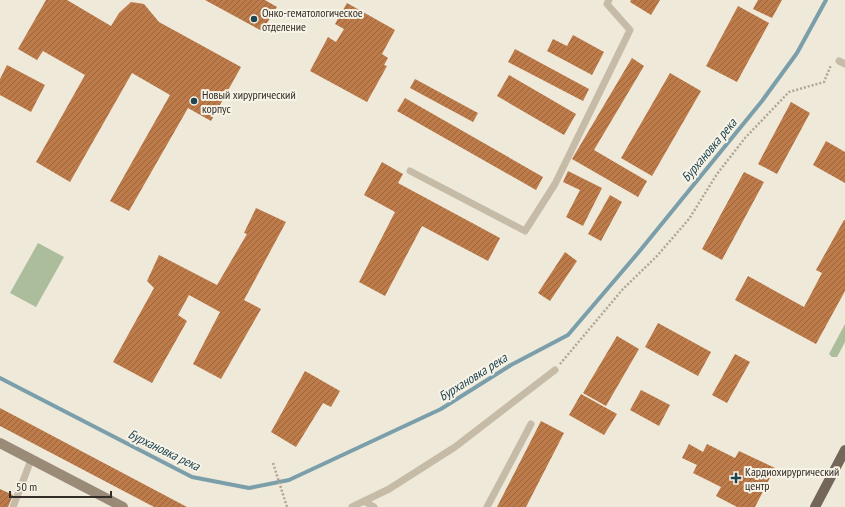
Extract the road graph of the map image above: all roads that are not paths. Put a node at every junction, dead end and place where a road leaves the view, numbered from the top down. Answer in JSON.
{"nodes":[{"id":1,"x":609,"y":0,"type":"edge"},
{"id":2,"x":410,"y":172,"type":"dead end"},
{"id":3,"x":555,"y":370,"type":"road end"},
{"id":4,"x":531,"y":424,"type":"dead end"},
{"id":5,"x":0,"y":443,"type":"edge"},
{"id":6,"x":845,"y":450,"type":"edge"},
{"id":7,"x":31,"y":460,"type":"junction"},
{"id":8,"x":364,"y":501,"type":"junction"},
{"id":9,"x":13,"y":507,"type":"edge"},
{"id":10,"x":123,"y":507,"type":"edge"},
{"id":11,"x":352,"y":507,"type":"edge"},
{"id":12,"x":374,"y":507,"type":"edge"},
{"id":13,"x":487,"y":507,"type":"edge"},
{"id":14,"x":815,"y":507,"type":"edge"}],
"edges":[{"from":1,"to":2,"type":"lane"},
{"from":3,"to":8,"type":"lane"},
{"from":4,"to":13,"type":"lane"},
{"from":5,"to":7,"type":"street"},
{"from":6,"to":14,"type":"main road"},
{"from":7,"to":9,"type":"lane"},
{"from":7,"to":10,"type":"street"},
{"from":8,"to":11,"type":"lane"},
{"from":8,"to":12,"type":"lane"}]}
